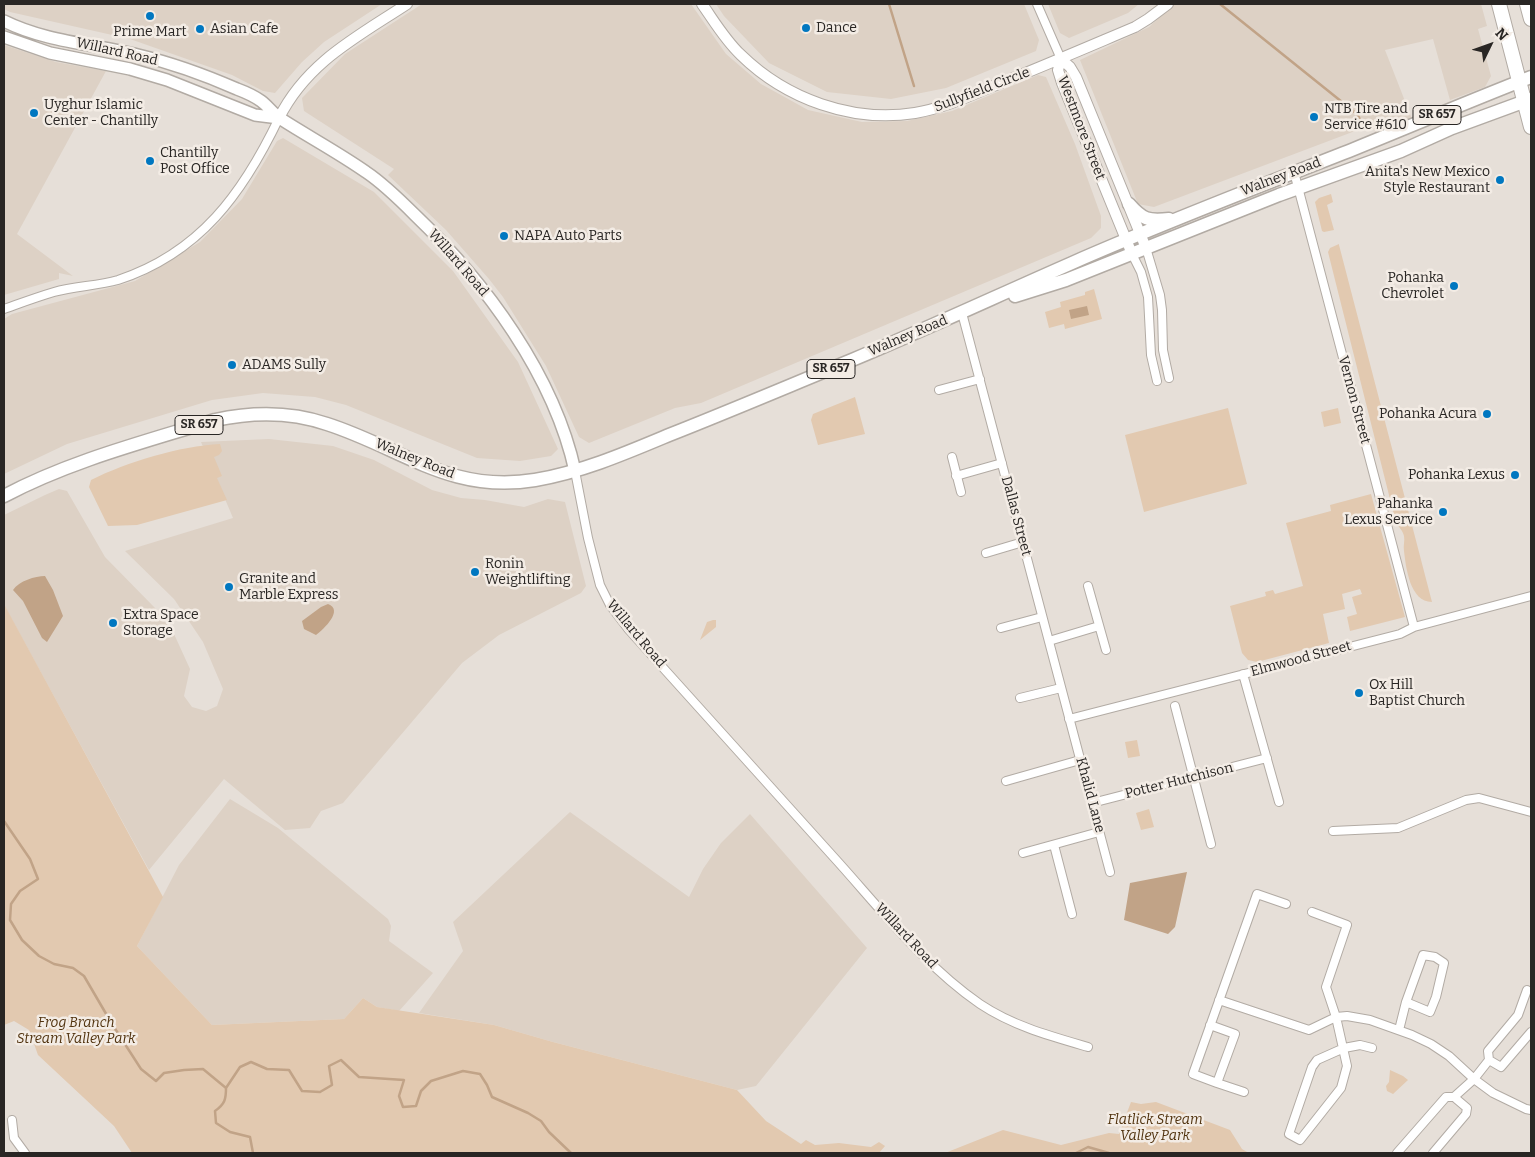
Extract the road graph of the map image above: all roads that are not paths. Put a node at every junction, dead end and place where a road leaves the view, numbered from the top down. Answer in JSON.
{"nodes":[{"id":1,"x":407,"y":4,"type":"edge"},
{"id":2,"x":702,"y":4,"type":"edge"},
{"id":3,"x":1037,"y":4,"type":"edge"},
{"id":4,"x":1168,"y":4,"type":"edge"},
{"id":5,"x":1499,"y":4,"type":"edge"},
{"id":6,"x":1527,"y":4,"type":"edge"},
{"id":7,"x":1531,"y":20,"type":"edge"},
{"id":8,"x":4,"y":21,"type":"edge"},
{"id":9,"x":4,"y":37,"type":"edge"},
{"id":10,"x":1060,"y":59,"type":"junction"},
{"id":11,"x":1525,"y":79,"type":"edge"},
{"id":12,"x":1528,"y":100,"type":"edge"},
{"id":13,"x":279,"y":118,"type":"junction"},
{"id":14,"x":1531,"y":127,"type":"edge"},
{"id":15,"x":1294,"y":172,"type":"junction"},
{"id":16,"x":1299,"y":188,"type":"junction"},
{"id":17,"x":1129,"y":204,"type":"junction"},
{"id":18,"x":1179,"y":217,"type":"junction"},
{"id":19,"x":1140,"y":235,"type":"junction"},
{"id":20,"x":1126,"y":241,"type":"junction"},
{"id":21,"x":1146,"y":248,"type":"junction"},
{"id":22,"x":1132,"y":254,"type":"junction"},
{"id":23,"x":4,"y":309,"type":"edge"},
{"id":24,"x":962,"y":313,"type":"junction"},
{"id":25,"x":1169,"y":378,"type":"dead end"},
{"id":26,"x":980,"y":379,"type":"junction"},
{"id":27,"x":1157,"y":381,"type":"dead end"},
{"id":28,"x":939,"y":390,"type":"dead end"},
{"id":29,"x":952,"y":457,"type":"dead end"},
{"id":30,"x":1002,"y":463,"type":"junction"},
{"id":31,"x":575,"y":471,"type":"junction"},
{"id":32,"x":956,"y":476,"type":"junction"},
{"id":33,"x":961,"y":492,"type":"dead end"},
{"id":34,"x":4,"y":496,"type":"edge"},
{"id":35,"x":1023,"y":542,"type":"junction"},
{"id":36,"x":986,"y":553,"type":"dead end"},
{"id":37,"x":1088,"y":586,"type":"dead end"},
{"id":38,"x":1531,"y":596,"type":"edge"},
{"id":39,"x":1042,"y":617,"type":"junction"},
{"id":40,"x":1099,"y":626,"type":"junction"},
{"id":41,"x":1414,"y":627,"type":"junction"},
{"id":42,"x":1001,"y":628,"type":"dead end"},
{"id":43,"x":1049,"y":640,"type":"junction"},
{"id":44,"x":1106,"y":650,"type":"dead end"},
{"id":45,"x":1242,"y":674,"type":"junction"},
{"id":46,"x":1061,"y":688,"type":"junction"},
{"id":47,"x":1020,"y":698,"type":"dead end"},
{"id":48,"x":1175,"y":706,"type":"dead end"},
{"id":49,"x":1069,"y":719,"type":"junction"},
{"id":50,"x":1267,"y":758,"type":"junction"},
{"id":51,"x":1080,"y":760,"type":"junction"},
{"id":52,"x":1193,"y":777,"type":"junction"},
{"id":53,"x":1006,"y":781,"type":"dead end"},
{"id":54,"x":1279,"y":802,"type":"dead end"},
{"id":55,"x":1092,"y":803,"type":"junction"},
{"id":56,"x":1531,"y":812,"type":"edge"},
{"id":57,"x":1333,"y":831,"type":"dead end"},
{"id":58,"x":1099,"y":832,"type":"junction"},
{"id":59,"x":1054,"y":844,"type":"junction"},
{"id":60,"x":1211,"y":844,"type":"dead end"},
{"id":61,"x":1023,"y":853,"type":"dead end"},
{"id":62,"x":1110,"y":872,"type":"dead end"},
{"id":63,"x":1286,"y":904,"type":"dead end"},
{"id":64,"x":1312,"y":912,"type":"dead end"},
{"id":65,"x":1072,"y":914,"type":"dead end"},
{"id":66,"x":1527,"y":990,"type":"dead end"},
{"id":67,"x":1219,"y":1000,"type":"junction"},
{"id":68,"x":1406,"y":1002,"type":"junction"},
{"id":69,"x":1336,"y":1017,"type":"junction"},
{"id":70,"x":1210,"y":1025,"type":"junction"},
{"id":71,"x":1399,"y":1030,"type":"junction"},
{"id":72,"x":1531,"y":1032,"type":"edge"},
{"id":73,"x":1088,"y":1047,"type":"dead end"},
{"id":74,"x":1344,"y":1048,"type":"junction"},
{"id":75,"x":1372,"y":1048,"type":"dead end"},
{"id":76,"x":1489,"y":1060,"type":"junction"},
{"id":77,"x":1474,"y":1079,"type":"junction"},
{"id":78,"x":1217,"y":1083,"type":"junction"},
{"id":79,"x":1244,"y":1092,"type":"dead end"},
{"id":80,"x":1454,"y":1097,"type":"junction"},
{"id":81,"x":1531,"y":1110,"type":"edge"},
{"id":82,"x":12,"y":1120,"type":"dead end"},
{"id":83,"x":25,"y":1153,"type":"edge"},
{"id":84,"x":1397,"y":1153,"type":"edge"},
{"id":85,"x":1433,"y":1153,"type":"edge"}],
"edges":[{"from":1,"to":13,"type":"street"},
{"from":2,"to":10,"type":"street","name":"Sullyfield Circle"},
{"from":3,"to":10,"type":"street"},
{"from":4,"to":10,"type":"street","name":"Sullyfield Circle"},
{"from":5,"to":11,"type":"highway"},
{"from":6,"to":7,"type":"highway"},
{"from":8,"to":13,"type":"main road","name":"Willard Road"},
{"from":9,"to":13,"type":"main road","name":"Willard Road"},
{"from":10,"to":17,"type":"street","name":"Westmore Street"},
{"from":10,"to":20,"type":"street","name":"Westmore Street"},
{"from":11,"to":12,"type":"highway"},
{"from":11,"to":15,"type":"main road","name":"Walney Road","number":"SR 657"},
{"from":12,"to":14,"type":"highway"},
{"from":12,"to":16,"type":"main road","name":"Walney Road","number":"SR 657"},
{"from":13,"to":23,"type":"street"},
{"from":13,"to":31,"type":"main road","name":"Willard Road"},
{"from":15,"to":16,"type":"street","name":"Vernon Street"},
{"from":15,"to":18,"type":"main road","name":"Walney Road","number":"SR 657"},
{"from":16,"to":21,"type":"main road","name":"Walney Road","number":"SR 657"},
{"from":16,"to":41,"type":"street","name":"Vernon Street"},
{"from":17,"to":18,"type":"main road"},
{"from":17,"to":19,"type":"street","name":"Westmore Street"},
{"from":18,"to":19,"type":"main road","name":"Walney Road","number":"SR 657"},
{"from":19,"to":20,"type":"main road","name":"Walney Road","number":"SR 657"},
{"from":19,"to":21,"type":"street","name":"Westmore Street"},
{"from":20,"to":22,"type":"street","name":"Westmore Street"},
{"from":20,"to":24,"type":"main road","name":"Walney Road","number":"SR 657"},
{"from":21,"to":22,"type":"main road","name":"Walney Road","number":"SR 657"},
{"from":21,"to":25,"type":"street","name":"Westmore Street"},
{"from":22,"to":24,"type":"main road","name":"Walney Road","number":"SR 657"},
{"from":22,"to":27,"type":"street","name":"Westmore Street"},
{"from":24,"to":26,"type":"street","name":"Dallas Street"},
{"from":24,"to":31,"type":"main road","name":"Walney Road","number":"SR 657"},
{"from":26,"to":28,"type":"street"},
{"from":26,"to":30,"type":"street","name":"Dallas Street"},
{"from":29,"to":32,"type":"street"},
{"from":30,"to":32,"type":"street"},
{"from":30,"to":35,"type":"street","name":"Dallas Street"},
{"from":31,"to":34,"type":"main road","name":"Walney Road","number":"SR 657"},
{"from":31,"to":73,"type":"street","name":"Willard Road"},
{"from":32,"to":33,"type":"street"},
{"from":35,"to":36,"type":"street"},
{"from":35,"to":39,"type":"street","name":"Dallas Street"},
{"from":37,"to":40,"type":"street"},
{"from":38,"to":41,"type":"street","name":"Elmwood Street"},
{"from":39,"to":42,"type":"street"},
{"from":39,"to":43,"type":"street","name":"Dallas Street"},
{"from":40,"to":43,"type":"street"},
{"from":40,"to":44,"type":"street"},
{"from":41,"to":45,"type":"street","name":"Elmwood Street"},
{"from":43,"to":46,"type":"street","name":"Dallas Street"},
{"from":45,"to":49,"type":"street","name":"Elmwood Street"},
{"from":45,"to":50,"type":"street"},
{"from":46,"to":47,"type":"street"},
{"from":46,"to":49,"type":"street","name":"Dallas Street"},
{"from":48,"to":52,"type":"street"},
{"from":49,"to":51,"type":"street","name":"Khalid Lane"},
{"from":50,"to":52,"type":"street","name":"Potter Hutchison"},
{"from":50,"to":54,"type":"street"},
{"from":51,"to":53,"type":"street"},
{"from":51,"to":55,"type":"street","name":"Khalid Lane"},
{"from":52,"to":55,"type":"street","name":"Potter Hutchison"},
{"from":52,"to":60,"type":"street"},
{"from":55,"to":58,"type":"street","name":"Khalid Lane"},
{"from":56,"to":57,"type":"street"},
{"from":58,"to":59,"type":"street"},
{"from":58,"to":62,"type":"street","name":"Khalid Lane"},
{"from":59,"to":61,"type":"street"},
{"from":59,"to":65,"type":"street"},
{"from":63,"to":67,"type":"street"},
{"from":64,"to":69,"type":"street"},
{"from":66,"to":76,"type":"street"},
{"from":67,"to":69,"type":"street"},
{"from":67,"to":70,"type":"street"},
{"from":68,"to":68,"type":"street"},
{"from":68,"to":71,"type":"street"},
{"from":69,"to":71,"type":"street"},
{"from":69,"to":74,"type":"street"},
{"from":70,"to":78,"type":"street"},
{"from":70,"to":78,"type":"street"},
{"from":71,"to":77,"type":"street"},
{"from":72,"to":76,"type":"street"},
{"from":74,"to":74,"type":"street"},
{"from":74,"to":75,"type":"street"},
{"from":76,"to":77,"type":"street"},
{"from":77,"to":80,"type":"street"},
{"from":77,"to":81,"type":"street"},
{"from":78,"to":79,"type":"street"},
{"from":80,"to":84,"type":"street"},
{"from":80,"to":85,"type":"street"},
{"from":82,"to":83,"type":"street"}]}
